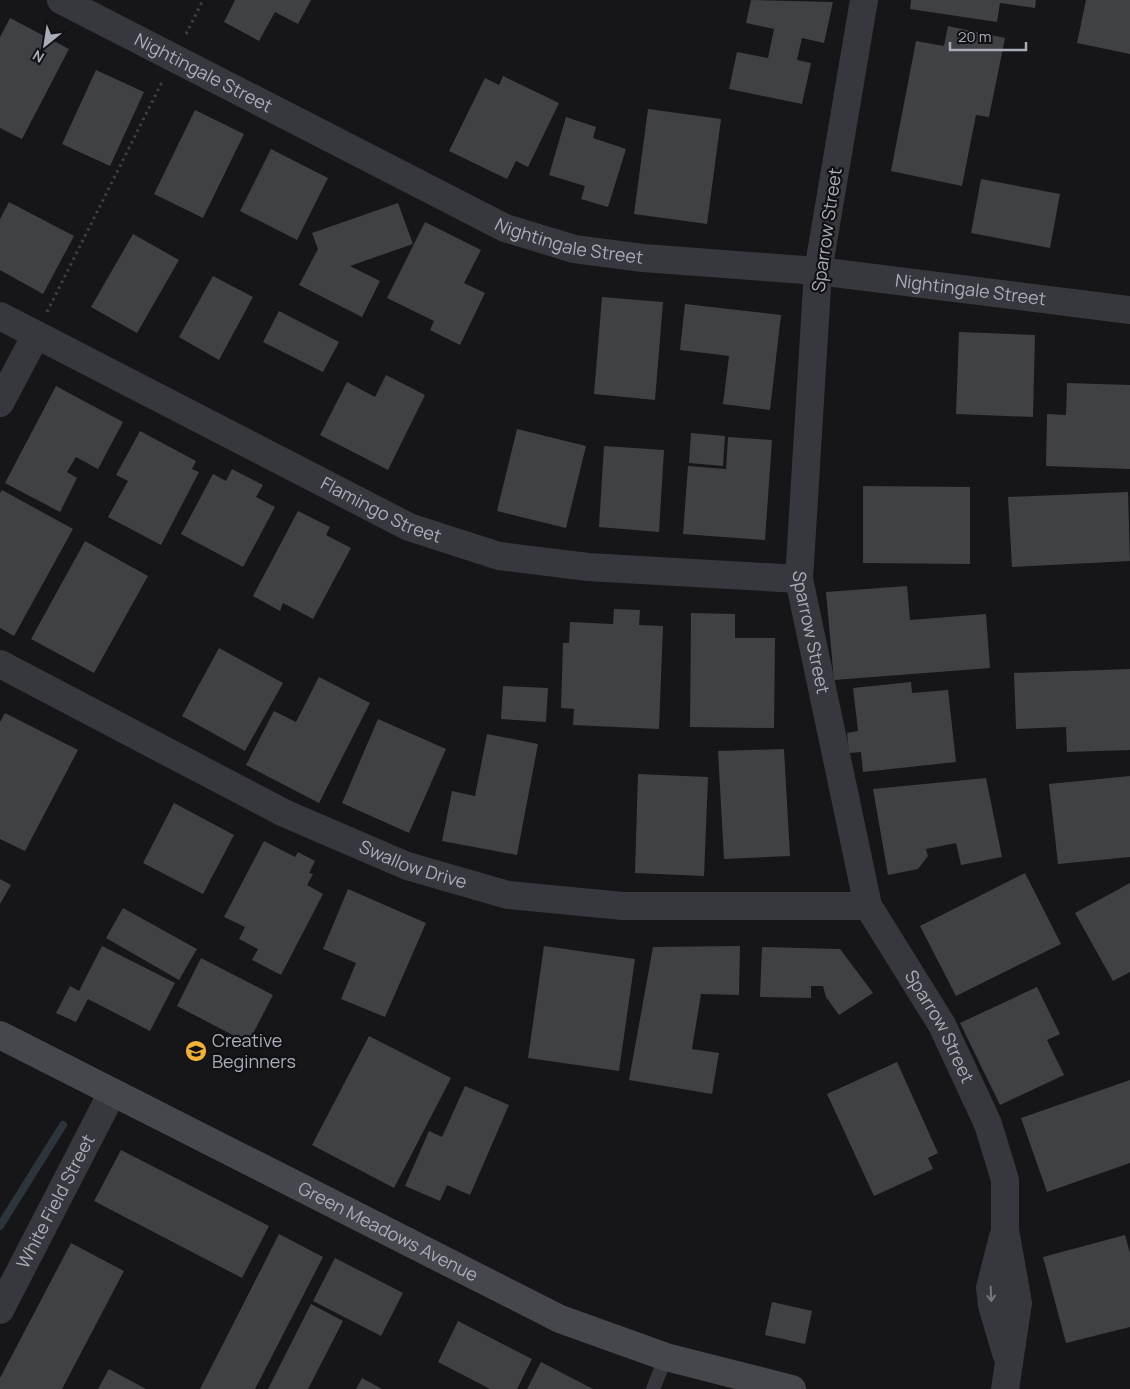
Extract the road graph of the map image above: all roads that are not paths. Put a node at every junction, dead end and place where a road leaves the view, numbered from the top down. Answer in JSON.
{"nodes":[{"id":1,"x":62,"y":0,"type":"edge"},
{"id":2,"x":864,"y":0,"type":"edge"},
{"id":3,"x":818,"y":271,"type":"junction"},
{"id":4,"x":1130,"y":310,"type":"edge"},
{"id":5,"x":0,"y":316,"type":"edge"},
{"id":6,"x":36,"y":335,"type":"junction"},
{"id":7,"x":0,"y":403,"type":"edge"},
{"id":8,"x":799,"y":579,"type":"junction"},
{"id":9,"x":0,"y":664,"type":"edge"},
{"id":10,"x":868,"y":906,"type":"junction"},
{"id":11,"x":0,"y":1035,"type":"edge"},
{"id":12,"x":112,"y":1092,"type":"junction"},
{"id":13,"x":0,"y":1310,"type":"edge"},
{"id":14,"x":666,"y":1357,"type":"junction"},
{"id":15,"x":652,"y":1389,"type":"edge"},
{"id":16,"x":792,"y":1389,"type":"edge"},
{"id":17,"x":1005,"y":1389,"type":"edge"}],
"edges":[{"from":1,"to":3,"type":"street","name":"Nightingale Street"},
{"from":2,"to":3,"type":"street","name":"Sparrow Street"},
{"from":3,"to":4,"type":"street","name":"Nightingale Street"},
{"from":3,"to":8,"type":"street","name":"Sparrow Street"},
{"from":5,"to":6,"type":"street","name":"Flamingo Street"},
{"from":6,"to":7,"type":"street"},
{"from":6,"to":8,"type":"street","name":"Flamingo Street"},
{"from":8,"to":10,"type":"street","name":"Sparrow Street"},
{"from":9,"to":10,"type":"street","name":"Swallow Drive"},
{"from":10,"to":17,"type":"street","name":"Sparrow Street"},
{"from":11,"to":12,"type":"street","name":"Green Meadows Avenue"},
{"from":12,"to":13,"type":"street","name":"White Field Street"},
{"from":12,"to":14,"type":"street","name":"Green Meadows Avenue"},
{"from":14,"to":15,"type":"lane"},
{"from":14,"to":16,"type":"street","name":"Green Meadows Avenue"}]}
